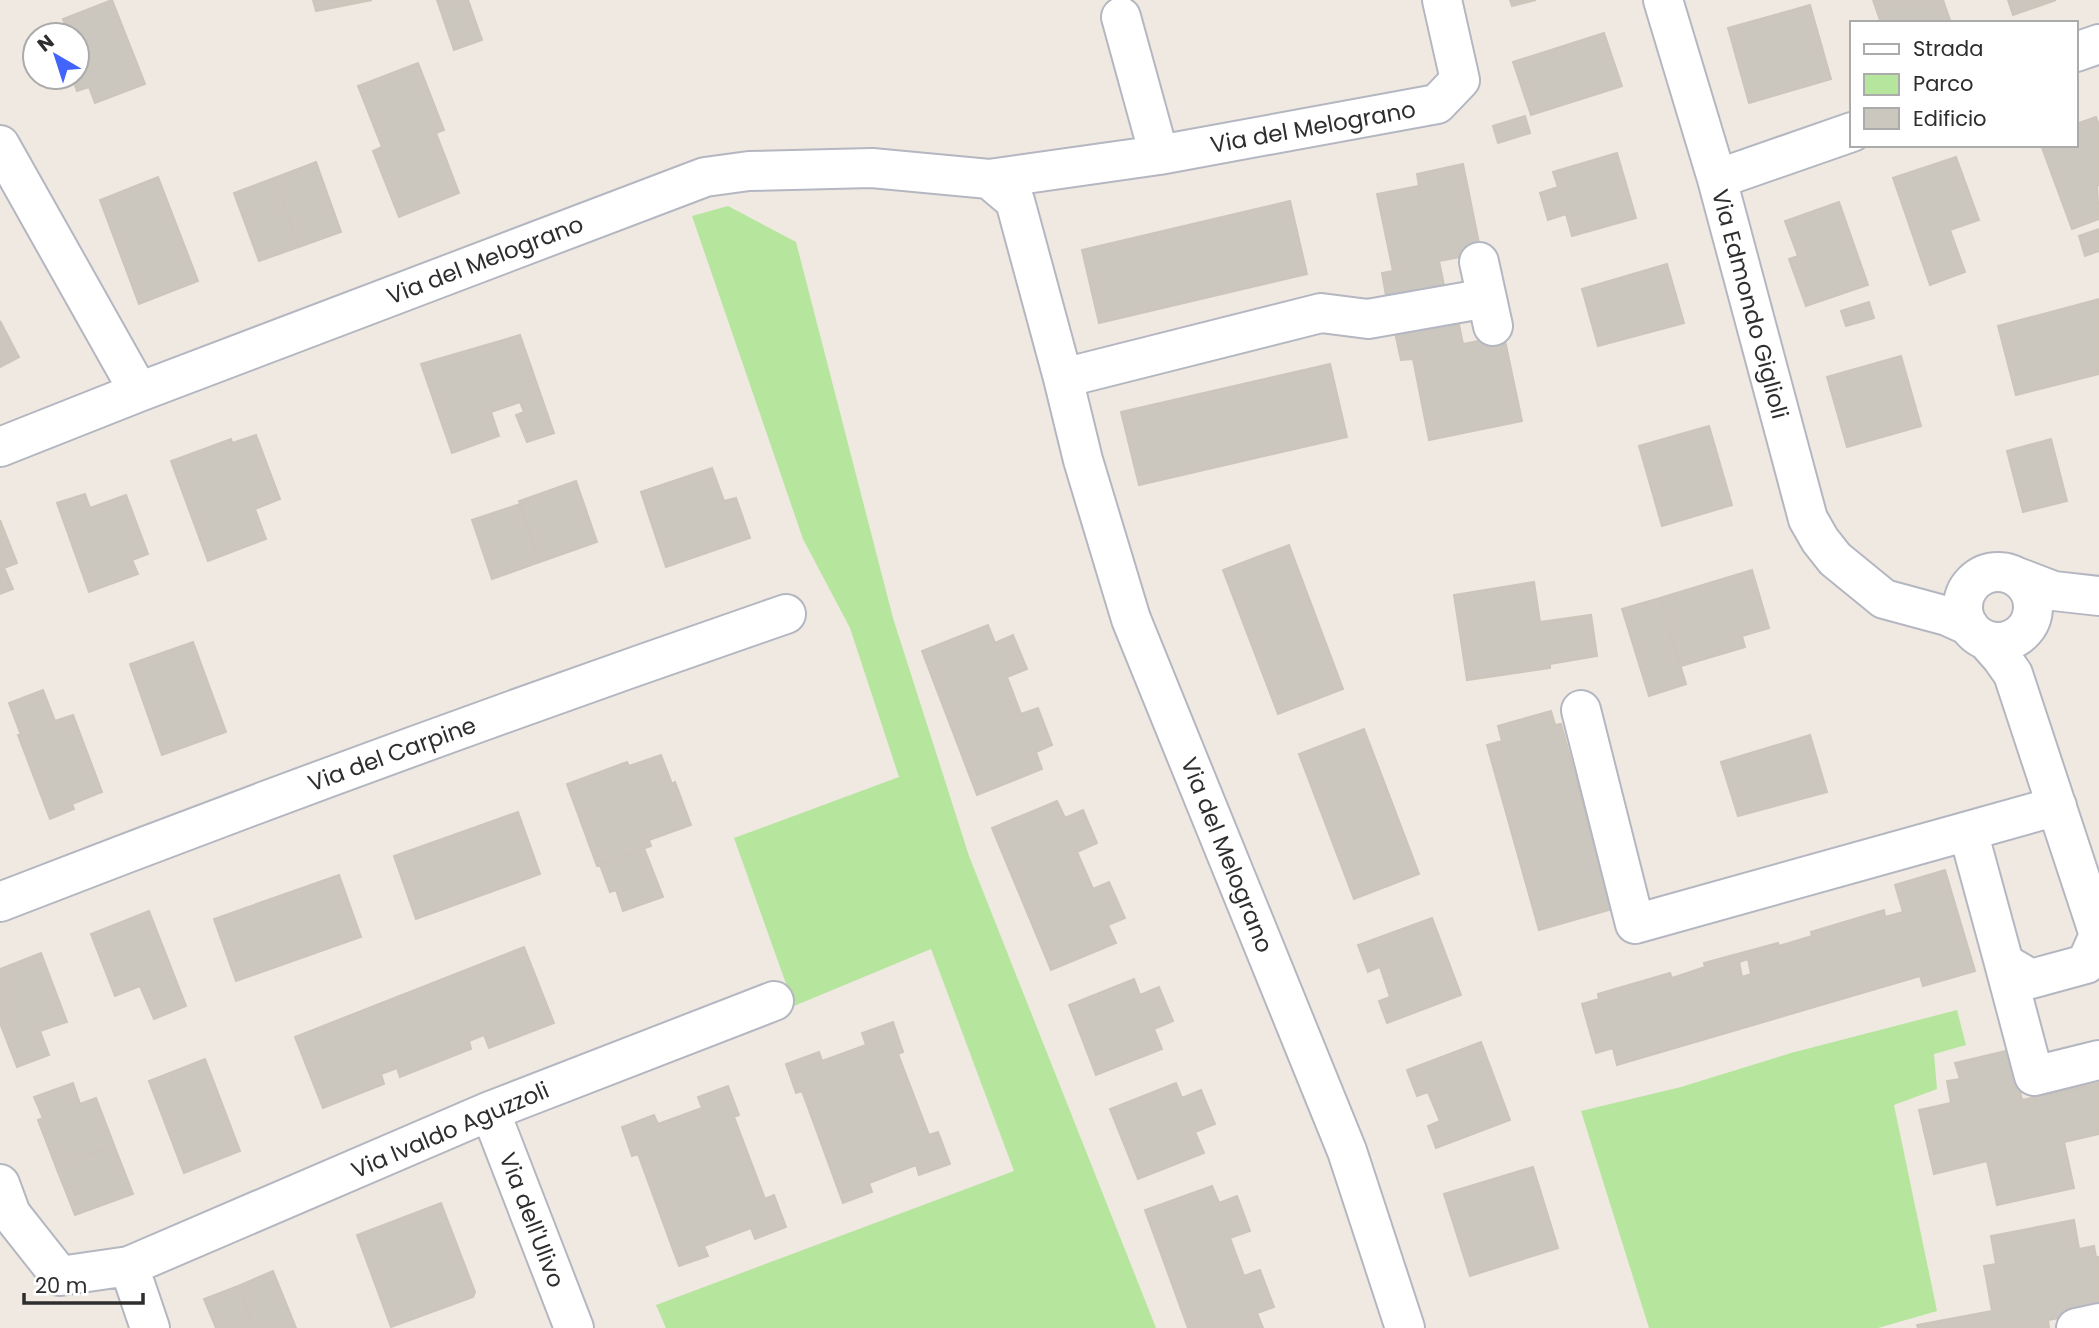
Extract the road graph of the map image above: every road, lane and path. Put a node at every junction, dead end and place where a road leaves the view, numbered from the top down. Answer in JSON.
{"nodes":[{"id":1,"x":1443,"y":0,"type":"edge"},
{"id":2,"x":1664,"y":0,"type":"edge"},
{"id":3,"x":1121,"y":17,"type":"dead end"},
{"id":4,"x":2099,"y":44,"type":"edge"},
{"id":5,"x":2078,"y":51,"type":"edge"},
{"id":6,"x":1850,"y":133,"type":"edge"},
{"id":7,"x":0,"y":145,"type":"edge"},
{"id":8,"x":1159,"y":155,"type":"junction"},
{"id":9,"x":989,"y":179,"type":"junction"},
{"id":10,"x":1717,"y":179,"type":"junction"},
{"id":11,"x":1486,"y":295,"type":"dead end"},
{"id":12,"x":1063,"y":378,"type":"junction"},
{"id":13,"x":139,"y":391,"type":"junction"},
{"id":14,"x":0,"y":447,"type":"edge"},
{"id":15,"x":1998,"y":576,"type":"junction"},
{"id":16,"x":1870,"y":586,"type":"junction"},
{"id":17,"x":2098,"y":596,"type":"edge"},
{"id":18,"x":786,"y":614,"type":"dead end"},
{"id":19,"x":2031,"y":620,"type":"junction"},
{"id":20,"x":1977,"y":633,"type":"junction"},
{"id":21,"x":2018,"y":690,"type":"junction"},
{"id":22,"x":1581,"y":710,"type":"dead end"},
{"id":23,"x":2057,"y":806,"type":"junction"},
{"id":24,"x":1968,"y":831,"type":"junction"},
{"id":25,"x":0,"y":902,"type":"edge"},
{"id":26,"x":2097,"y":945,"type":"edge"},
{"id":27,"x":2004,"y":963,"type":"junction"},
{"id":28,"x":775,"y":1001,"type":"dead end"},
{"id":29,"x":2099,"y":1060,"type":"edge"},
{"id":30,"x":490,"y":1111,"type":"junction"},
{"id":31,"x":0,"y":1184,"type":"edge"},
{"id":32,"x":129,"y":1266,"type":"junction"},
{"id":33,"x":2099,"y":1323,"type":"edge"},
{"id":34,"x":149,"y":1328,"type":"edge"},
{"id":35,"x":574,"y":1328,"type":"edge"},
{"id":36,"x":1405,"y":1328,"type":"edge"},
{"id":37,"x":2076,"y":1328,"type":"edge"}],
"edges":[{"from":1,"to":8,"type":"street","name":"Via del Melograno"},
{"from":2,"to":10,"type":"street","name":"Via Edmondo Giglioli"},
{"from":3,"to":8,"type":"street"},
{"from":4,"to":5,"type":"street"},
{"from":6,"to":10,"type":"street"},
{"from":7,"to":13,"type":"street"},
{"from":8,"to":9,"type":"street","name":"Via del Melograno"},
{"from":9,"to":12,"type":"street","name":"Via del Melograno"},
{"from":9,"to":13,"type":"street","name":"Via del Melograno"},
{"from":10,"to":16,"type":"street","name":"Via Edmondo Giglioli"},
{"from":11,"to":12,"type":"street"},
{"from":12,"to":36,"type":"street","name":"Via del Melograno"},
{"from":13,"to":14,"type":"street","name":"Via del Melograno"},
{"from":15,"to":16,"type":"street"},
{"from":15,"to":17,"type":"street"},
{"from":15,"to":19,"type":"street"},
{"from":15,"to":20,"type":"street"},
{"from":16,"to":20,"type":"street","name":"Via Edmondo Giglioli"},
{"from":17,"to":19,"type":"street"},
{"from":18,"to":25,"type":"street","name":"Via del Carpine"},
{"from":19,"to":20,"type":"street"},
{"from":19,"to":21,"type":"street"},
{"from":20,"to":21,"type":"street"},
{"from":21,"to":23,"type":"street"},
{"from":22,"to":24,"type":"street"},
{"from":23,"to":24,"type":"street"},
{"from":23,"to":26,"type":"street"},
{"from":24,"to":27,"type":"street"},
{"from":26,"to":27,"type":"street"},
{"from":27,"to":29,"type":"street"},
{"from":28,"to":30,"type":"street","name":"Via Ivaldo Aguzzoli"},
{"from":30,"to":32,"type":"street","name":"Via Ivaldo Aguzzoli"},
{"from":30,"to":35,"type":"street","name":"Via dell'Ulivo"},
{"from":31,"to":32,"type":"street","name":"Via Ivaldo Aguzzoli"},
{"from":32,"to":34,"type":"street"},
{"from":33,"to":37,"type":"street"}]}
